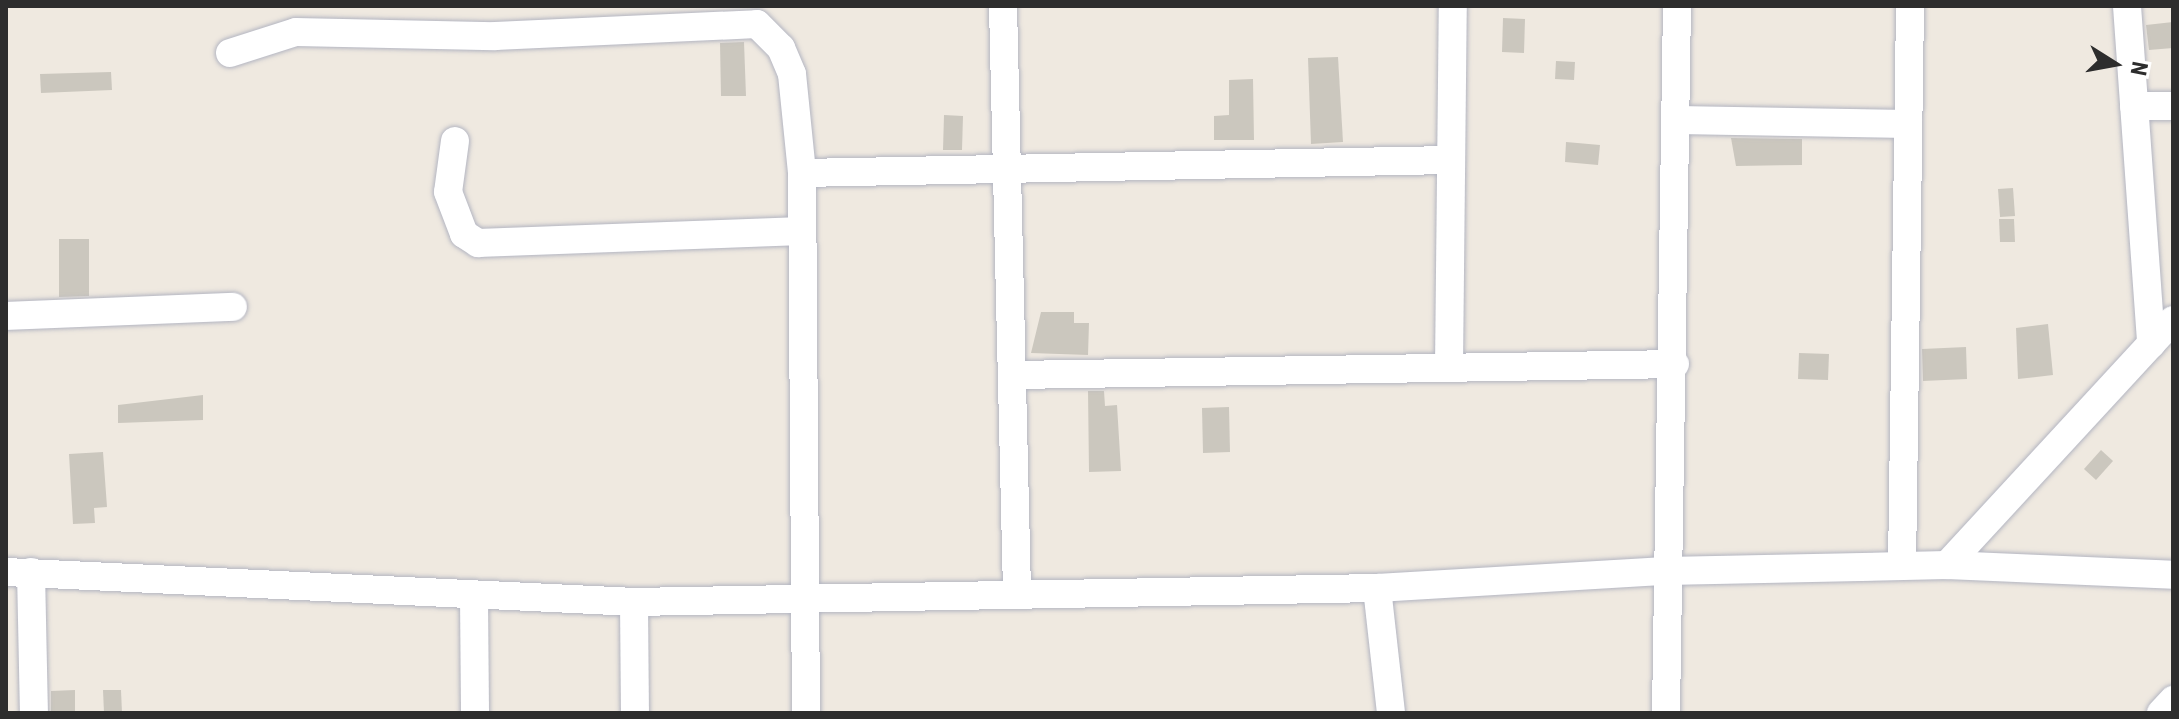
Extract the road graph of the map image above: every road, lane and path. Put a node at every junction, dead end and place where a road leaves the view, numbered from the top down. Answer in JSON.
{"nodes":[{"id":1,"x":1003,"y":6,"type":"edge"},
{"id":2,"x":1453,"y":6,"type":"edge"},
{"id":3,"x":1677,"y":6,"type":"edge"},
{"id":4,"x":1910,"y":6,"type":"edge"},
{"id":5,"x":2127,"y":6,"type":"edge"},
{"id":6,"x":760,"y":15,"type":"edge"},
{"id":7,"x":230,"y":53,"type":"dead end"},
{"id":8,"x":2134,"y":106,"type":"junction"},
{"id":9,"x":2173,"y":106,"type":"edge"},
{"id":10,"x":1677,"y":120,"type":"junction"},
{"id":11,"x":1908,"y":124,"type":"junction"},
{"id":12,"x":455,"y":141,"type":"dead end"},
{"id":13,"x":1449,"y":160,"type":"junction"},
{"id":14,"x":1007,"y":167,"type":"junction"},
{"id":15,"x":802,"y":173,"type":"junction"},
{"id":16,"x":802,"y":231,"type":"junction"},
{"id":17,"x":233,"y":307,"type":"dead end"},
{"id":18,"x":6,"y":316,"type":"edge"},
{"id":19,"x":2173,"y":320,"type":"edge"},
{"id":20,"x":2151,"y":344,"type":"junction"},
{"id":21,"x":1675,"y":364,"type":"junction"},
{"id":22,"x":1449,"y":367,"type":"junction"},
{"id":23,"x":1015,"y":375,"type":"junction"},
{"id":24,"x":1947,"y":565,"type":"junction"},
{"id":25,"x":1902,"y":566,"type":"junction"},
{"id":26,"x":1666,"y":571,"type":"junction"},
{"id":27,"x":18,"y":572,"type":"edge"},
{"id":28,"x":2173,"y":575,"type":"edge"},
{"id":29,"x":1377,"y":588,"type":"junction"},
{"id":30,"x":1017,"y":592,"type":"junction"},
{"id":31,"x":807,"y":593,"type":"junction"},
{"id":32,"x":474,"y":597,"type":"junction"},
{"id":33,"x":634,"y":602,"type":"junction"},
{"id":34,"x":2173,"y":700,"type":"edge"},
{"id":35,"x":34,"y":713,"type":"edge"},
{"id":36,"x":475,"y":713,"type":"edge"},
{"id":37,"x":635,"y":713,"type":"edge"},
{"id":38,"x":806,"y":713,"type":"edge"},
{"id":39,"x":1391,"y":713,"type":"edge"},
{"id":40,"x":1666,"y":713,"type":"edge"},
{"id":41,"x":2161,"y":713,"type":"edge"}],
"edges":[{"from":1,"to":14,"type":"street"},
{"from":2,"to":13,"type":"street"},
{"from":3,"to":10,"type":"street"},
{"from":4,"to":11,"type":"street"},
{"from":5,"to":8,"type":"street"},
{"from":6,"to":7,"type":"street"},
{"from":6,"to":15,"type":"street"},
{"from":8,"to":9,"type":"street"},
{"from":8,"to":20,"type":"street"},
{"from":10,"to":11,"type":"street"},
{"from":10,"to":21,"type":"street"},
{"from":11,"to":25,"type":"street"},
{"from":12,"to":16,"type":"street"},
{"from":13,"to":14,"type":"street"},
{"from":13,"to":22,"type":"street"},
{"from":14,"to":15,"type":"street"},
{"from":14,"to":23,"type":"street"},
{"from":15,"to":16,"type":"street"},
{"from":16,"to":31,"type":"street"},
{"from":17,"to":18,"type":"street"},
{"from":19,"to":20,"type":"street"},
{"from":20,"to":24,"type":"street"},
{"from":21,"to":22,"type":"street"},
{"from":21,"to":26,"type":"street"},
{"from":22,"to":23,"type":"street"},
{"from":23,"to":30,"type":"street"},
{"from":24,"to":25,"type":"street"},
{"from":24,"to":28,"type":"street"},
{"from":25,"to":26,"type":"street"},
{"from":26,"to":29,"type":"street"},
{"from":26,"to":40,"type":"street"},
{"from":27,"to":32,"type":"street"},
{"from":27,"to":35,"type":"street"},
{"from":29,"to":30,"type":"street"},
{"from":29,"to":39,"type":"street"},
{"from":30,"to":31,"type":"street"},
{"from":31,"to":33,"type":"street"},
{"from":31,"to":38,"type":"street"},
{"from":32,"to":33,"type":"street"},
{"from":32,"to":36,"type":"street"},
{"from":33,"to":37,"type":"street"},
{"from":34,"to":41,"type":"street"}]}
